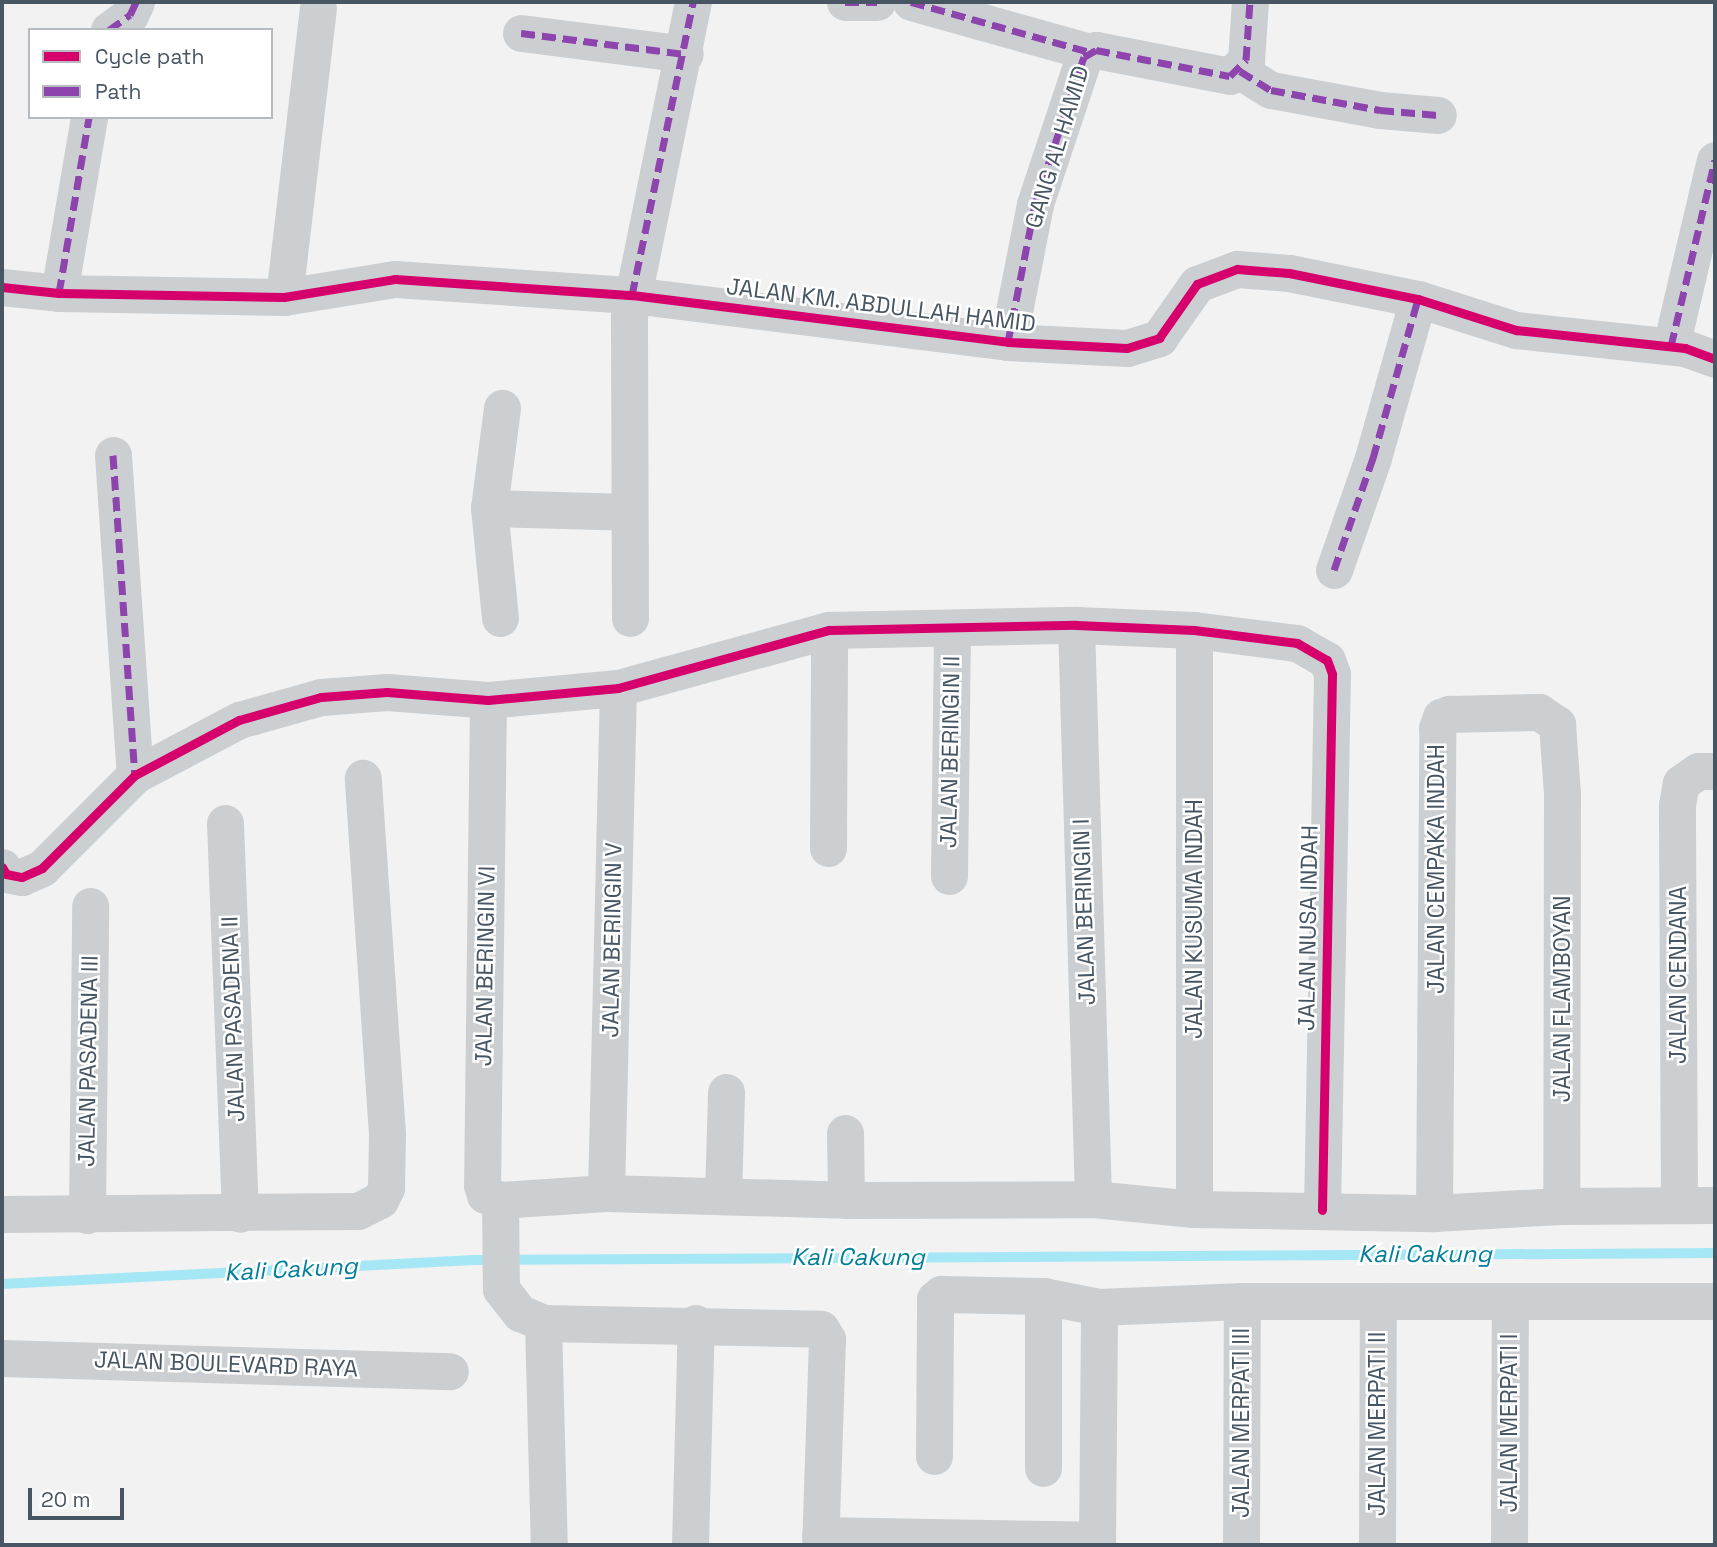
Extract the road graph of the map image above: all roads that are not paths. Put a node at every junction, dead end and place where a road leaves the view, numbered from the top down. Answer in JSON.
{"nodes":[{"id":1,"x":136,"y":2,"type":"edge"},
{"id":2,"x":694,"y":2,"type":"edge"},
{"id":3,"x":845,"y":2,"type":"edge"},
{"id":4,"x":877,"y":2,"type":"edge"},
{"id":5,"x":911,"y":2,"type":"edge"},
{"id":6,"x":1250,"y":2,"type":"edge"},
{"id":7,"x":318,"y":8,"type":"dead end"},
{"id":8,"x":112,"y":28,"type":"edge"},
{"id":9,"x":522,"y":33,"type":"dead end"},
{"id":10,"x":1090,"y":52,"type":"junction"},
{"id":11,"x":685,"y":54,"type":"junction"},
{"id":12,"x":1240,"y":71,"type":"junction"},
{"id":13,"x":1438,"y":115,"type":"dead end"},
{"id":14,"x":89,"y":119,"type":"edge"},
{"id":15,"x":1712,"y":180,"type":"edge"},
{"id":16,"x":2,"y":286,"type":"edge"},
{"id":17,"x":59,"y":293,"type":"junction"},
{"id":18,"x":632,"y":295,"type":"junction"},
{"id":19,"x":284,"y":297,"type":"junction"},
{"id":20,"x":1418,"y":299,"type":"junction"},
{"id":21,"x":1009,"y":341,"type":"junction"},
{"id":22,"x":1671,"y":346,"type":"junction"},
{"id":23,"x":1715,"y":359,"type":"edge"},
{"id":24,"x":502,"y":408,"type":"dead end"},
{"id":25,"x":113,"y":456,"type":"dead end"},
{"id":26,"x":489,"y":508,"type":"junction"},
{"id":27,"x":628,"y":512,"type":"junction"},
{"id":28,"x":1334,"y":570,"type":"dead end"},
{"id":29,"x":500,"y":618,"type":"dead end"},
{"id":30,"x":629,"y":618,"type":"dead end"},
{"id":31,"x":1076,"y":625,"type":"junction"},
{"id":32,"x":952,"y":628,"type":"junction"},
{"id":33,"x":1194,"y":629,"type":"junction"},
{"id":34,"x":829,"y":630,"type":"junction"},
{"id":35,"x":618,"y":688,"type":"junction"},
{"id":36,"x":488,"y":700,"type":"junction"},
{"id":37,"x":1715,"y":771,"type":"edge"},
{"id":38,"x":135,"y":775,"type":"junction"},
{"id":39,"x":363,"y":778,"type":"dead end"},
{"id":40,"x":1562,"y":793,"type":"joint"},
{"id":41,"x":225,"y":823,"type":"dead end"},
{"id":42,"x":828,"y":848,"type":"dead end"},
{"id":43,"x":2,"y":867,"type":"edge"},
{"id":44,"x":948,"y":876,"type":"dead end"},
{"id":45,"x":90,"y":906,"type":"dead end"},
{"id":46,"x":726,"y":1092,"type":"dead end"},
{"id":47,"x":845,"y":1133,"type":"dead end"},
{"id":48,"x":606,"y":1193,"type":"junction"},
{"id":49,"x":723,"y":1196,"type":"junction"},
{"id":50,"x":1093,"y":1199,"type":"junction"},
{"id":51,"x":846,"y":1200,"type":"junction"},
{"id":52,"x":1679,"y":1205,"type":"junction"},
{"id":53,"x":1715,"y":1205,"type":"edge"},
{"id":54,"x":1561,"y":1206,"type":"junction"},
{"id":55,"x":1194,"y":1209,"type":"junction"},
{"id":56,"x":501,"y":1210,"type":"junction"},
{"id":57,"x":1322,"y":1210,"type":"junction"},
{"id":58,"x":1434,"y":1213,"type":"junction"},
{"id":59,"x":2,"y":1214,"type":"edge"},
{"id":60,"x":240,"y":1214,"type":"junction"},
{"id":61,"x":87,"y":1216,"type":"junction"},
{"id":62,"x":1050,"y":1297,"type":"junction"},
{"id":63,"x":1242,"y":1301,"type":"junction"},
{"id":64,"x":1510,"y":1301,"type":"junction"},
{"id":65,"x":1715,"y":1301,"type":"edge"},
{"id":66,"x":1378,"y":1302,"type":"junction"},
{"id":67,"x":1099,"y":1307,"type":"junction"},
{"id":68,"x":543,"y":1323,"type":"junction"},
{"id":69,"x":696,"y":1323,"type":"junction"},
{"id":70,"x":2,"y":1358,"type":"edge"},
{"id":71,"x":450,"y":1371,"type":"dead end"},
{"id":72,"x":934,"y":1456,"type":"dead end"},
{"id":73,"x":1043,"y":1468,"type":"dead end"},
{"id":74,"x":820,"y":1540,"type":"edge"},
{"id":75,"x":956,"y":1541,"type":"edge"},
{"id":76,"x":1097,"y":1543,"type":"edge"},
{"id":77,"x":549,"y":1545,"type":"edge"},
{"id":78,"x":690,"y":1545,"type":"edge"},
{"id":79,"x":1241,"y":1545,"type":"edge"},
{"id":80,"x":1377,"y":1545,"type":"edge"},
{"id":81,"x":1509,"y":1545,"type":"edge"}],
"edges":[{"from":1,"to":8,"type":"street"},
{"from":2,"to":11,"type":"street"},
{"from":3,"to":4,"type":"street"},
{"from":5,"to":10,"type":"street"},
{"from":6,"to":12,"type":"street"},
{"from":7,"to":19,"type":"street"},
{"from":9,"to":11,"type":"street"},
{"from":10,"to":12,"type":"street","name":"GANG AL HAMID"},
{"from":10,"to":21,"type":"street","name":"GANG AL HAMID"},
{"from":11,"to":18,"type":"street"},
{"from":12,"to":13,"type":"street"},
{"from":14,"to":17,"type":"street"},
{"from":15,"to":22,"type":"street"},
{"from":16,"to":17,"type":"street","name":"JALAN KM. ABDULLAH HAMID"},
{"from":17,"to":19,"type":"street","name":"JALAN KM. ABDULLAH HAMID"},
{"from":18,"to":19,"type":"street","name":"JALAN KM. ABDULLAH HAMID"},
{"from":18,"to":21,"type":"street","name":"JALAN KM. ABDULLAH HAMID"},
{"from":18,"to":27,"type":"street"},
{"from":20,"to":21,"type":"street","name":"JALAN KM. ABDULLAH HAMID"},
{"from":20,"to":22,"type":"street","name":"JALAN KM. ABDULLAH HAMID"},
{"from":20,"to":28,"type":"street"},
{"from":22,"to":23,"type":"street","name":"JALAN KM. ABDULLAH HAMID"},
{"from":24,"to":26,"type":"street"},
{"from":25,"to":38,"type":"street"},
{"from":26,"to":27,"type":"street"},
{"from":26,"to":29,"type":"street"},
{"from":27,"to":30,"type":"street"},
{"from":31,"to":32,"type":"street"},
{"from":31,"to":33,"type":"street"},
{"from":31,"to":50,"type":"street","name":"JALAN BERINGIN I"},
{"from":32,"to":34,"type":"street"},
{"from":32,"to":44,"type":"street","name":"JALAN BERINGIN II"},
{"from":33,"to":55,"type":"street","name":"JALAN KUSUMA INDAH"},
{"from":33,"to":57,"type":"street","name":"JALAN NUSA INDAH"},
{"from":34,"to":35,"type":"street"},
{"from":34,"to":42,"type":"street"},
{"from":35,"to":36,"type":"street"},
{"from":35,"to":48,"type":"street","name":"JALAN BERINGIN V"},
{"from":36,"to":38,"type":"street"},
{"from":36,"to":56,"type":"street","name":"JALAN BERINGIN VI"},
{"from":37,"to":52,"type":"street","name":"JALAN CENDANA"},
{"from":38,"to":43,"type":"street"},
{"from":39,"to":60,"type":"street"},
{"from":40,"to":54,"type":"street","name":"JALAN FLAMBOYAN"},
{"from":40,"to":58,"type":"street","name":"JALAN CEMPAKA INDAH"},
{"from":41,"to":60,"type":"street","name":"JALAN PASADENA II"},
{"from":45,"to":61,"type":"street","name":"JALAN PASADENA III"},
{"from":46,"to":49,"type":"street"},
{"from":47,"to":51,"type":"street"},
{"from":48,"to":49,"type":"street"},
{"from":48,"to":56,"type":"street"},
{"from":49,"to":51,"type":"street"},
{"from":50,"to":51,"type":"street"},
{"from":50,"to":55,"type":"street"},
{"from":52,"to":53,"type":"street"},
{"from":52,"to":54,"type":"street"},
{"from":54,"to":58,"type":"street"},
{"from":55,"to":57,"type":"street"},
{"from":56,"to":68,"type":"street"},
{"from":57,"to":58,"type":"street"},
{"from":59,"to":61,"type":"street"},
{"from":60,"to":61,"type":"street"},
{"from":62,"to":67,"type":"street"},
{"from":62,"to":72,"type":"street"},
{"from":62,"to":73,"type":"street"},
{"from":63,"to":66,"type":"street"},
{"from":63,"to":67,"type":"street"},
{"from":63,"to":79,"type":"street","name":"JALAN MERPATI III"},
{"from":64,"to":65,"type":"street"},
{"from":64,"to":66,"type":"street"},
{"from":64,"to":81,"type":"street","name":"JALAN MERPATI I"},
{"from":66,"to":80,"type":"street","name":"JALAN MERPATI II"},
{"from":67,"to":76,"type":"street"},
{"from":68,"to":69,"type":"street"},
{"from":68,"to":77,"type":"street"},
{"from":69,"to":74,"type":"street"},
{"from":69,"to":78,"type":"street"},
{"from":70,"to":71,"type":"street","name":"JALAN BOULEVARD RAYA"},
{"from":74,"to":75,"type":"street"},
{"from":75,"to":76,"type":"street"}]}
